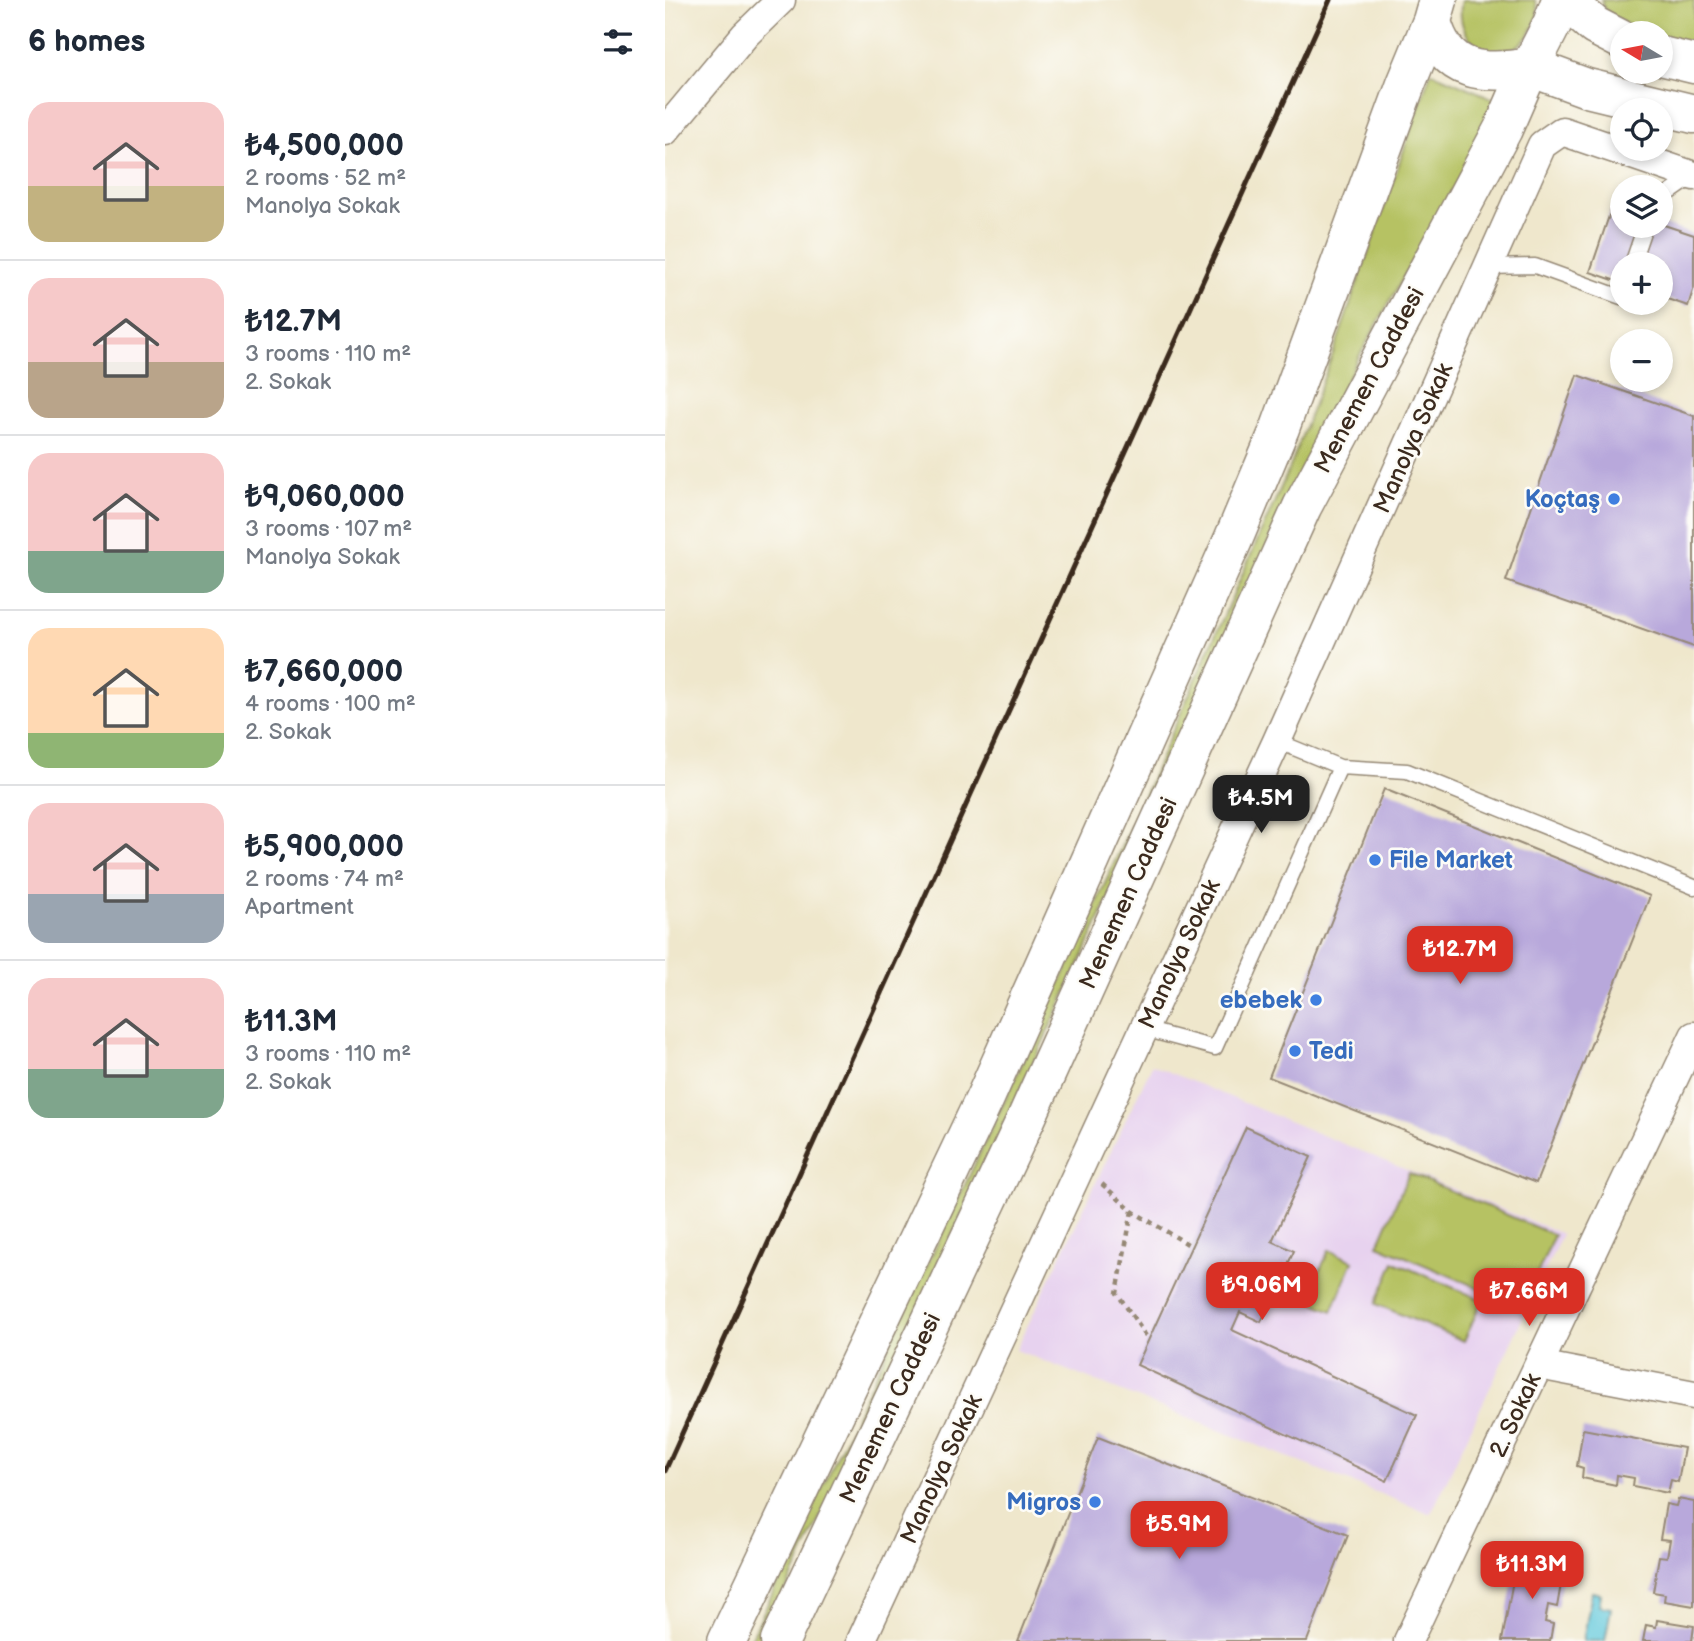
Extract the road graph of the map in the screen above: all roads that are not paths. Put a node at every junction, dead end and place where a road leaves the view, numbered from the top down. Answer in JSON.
{"nodes":[{"id":1,"x":781,"y":0,"type":"edge"},
{"id":2,"x":1563,"y":0,"type":"edge"},
{"id":3,"x":1435,"y":11,"type":"edge"},
{"id":4,"x":1610,"y":34,"type":"edge"},
{"id":5,"x":1673,"y":59,"type":"edge"},
{"id":6,"x":1694,"y":64,"type":"edge"},
{"id":7,"x":1530,"y":67,"type":"junction"},
{"id":8,"x":1694,"y":114,"type":"edge"},
{"id":9,"x":665,"y":131,"type":"edge"},
{"id":10,"x":1694,"y":176,"type":"edge"},
{"id":11,"x":1673,"y":191,"type":"edge"},
{"id":12,"x":1488,"y":267,"type":"junction"},
{"id":13,"x":1610,"y":293,"type":"edge"},
{"id":14,"x":1277,"y":741,"type":"junction"},
{"id":15,"x":1340,"y":767,"type":"junction"},
{"id":16,"x":1694,"y":887,"type":"edge"},
{"id":17,"x":1144,"y":1029,"type":"junction"},
{"id":18,"x":1694,"y":1036,"type":"edge"},
{"id":19,"x":1687,"y":1069,"type":"edge"},
{"id":20,"x":1539,"y":1365,"type":"junction"},
{"id":21,"x":1694,"y":1395,"type":"edge"},
{"id":22,"x":727,"y":1641,"type":"edge"},
{"id":23,"x":780,"y":1641,"type":"edge"},
{"id":24,"x":861,"y":1641,"type":"edge"},
{"id":25,"x":1408,"y":1641,"type":"edge"}],
"edges":[{"from":1,"to":9,"type":"street"},
{"from":2,"to":4,"type":"main road"},
{"from":2,"to":7,"type":"main road","name":"Menemen Caddesi"},
{"from":3,"to":7,"type":"main road"},
{"from":3,"to":22,"type":"main road","name":"Menemen Caddesi"},
{"from":5,"to":6,"type":"main road"},
{"from":7,"to":8,"type":"main road"},
{"from":7,"to":23,"type":"main road","name":"Menemen Caddesi"},
{"from":10,"to":11,"type":"lane"},
{"from":10,"to":12,"type":"street","name":"Manolya Sokak"},
{"from":12,"to":13,"type":"lane"},
{"from":12,"to":14,"type":"street","name":"Manolya Sokak"},
{"from":14,"to":15,"type":"lane"},
{"from":14,"to":17,"type":"street","name":"Manolya Sokak"},
{"from":15,"to":16,"type":"lane"},
{"from":15,"to":17,"type":"lane"},
{"from":17,"to":24,"type":"street","name":"Manolya Sokak"},
{"from":18,"to":19,"type":"street","name":"2. Sokak"},
{"from":19,"to":20,"type":"street","name":"2. Sokak"},
{"from":20,"to":21,"type":"street"},
{"from":20,"to":25,"type":"street","name":"2. Sokak"}]}
